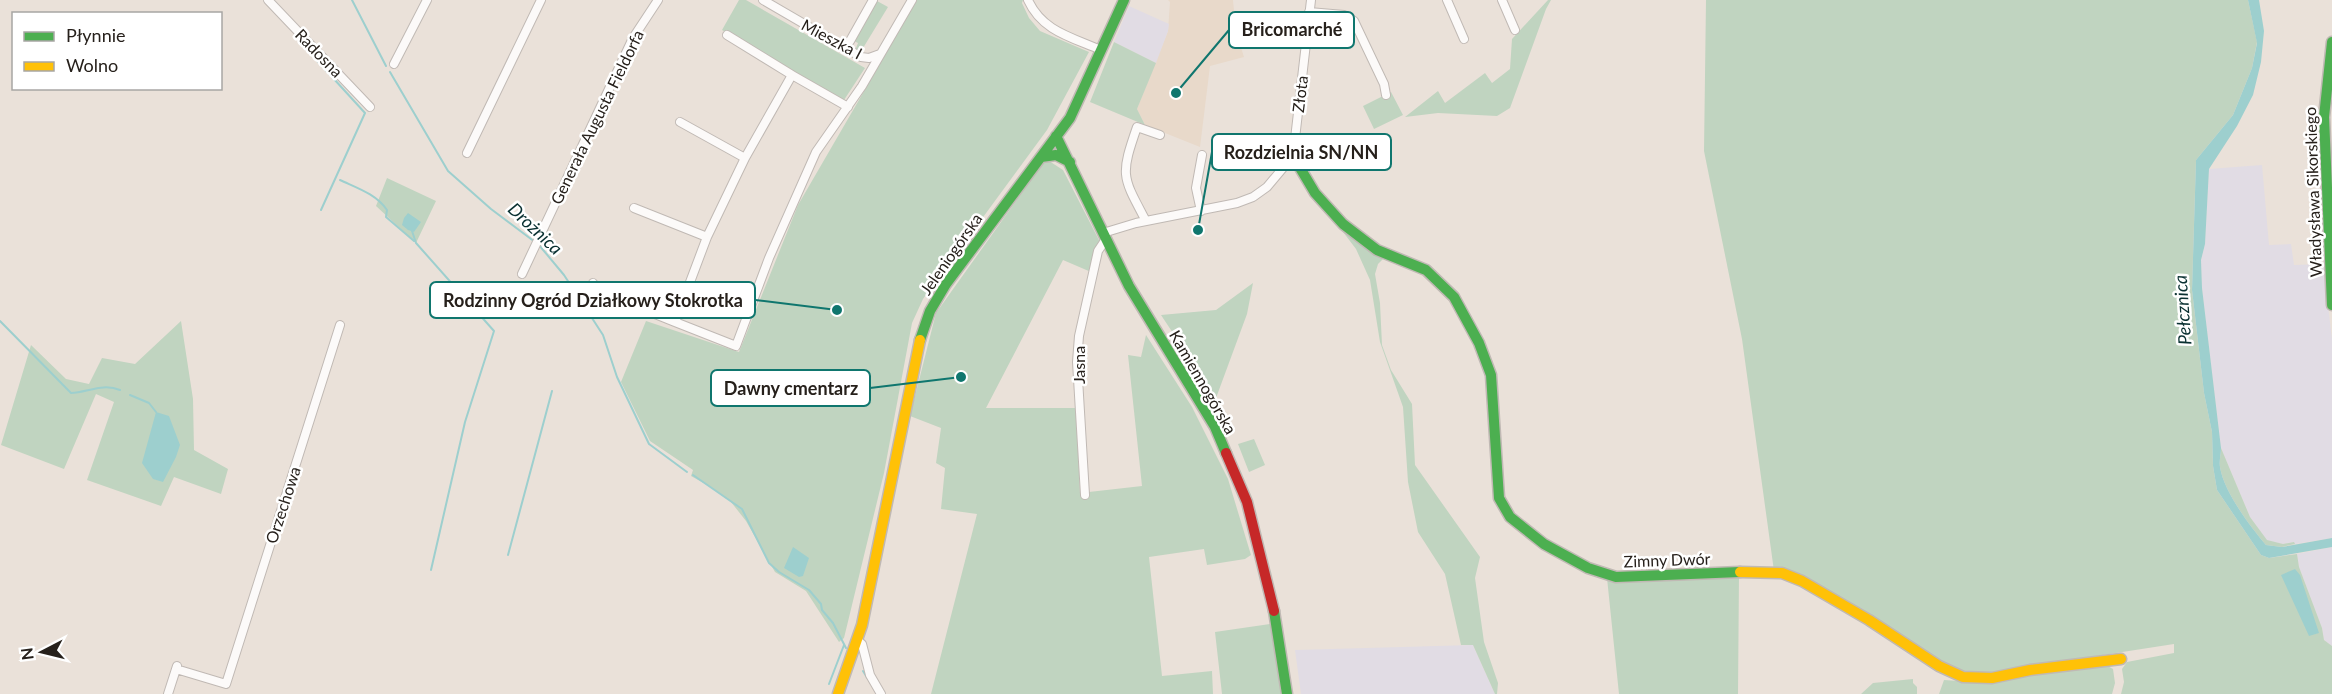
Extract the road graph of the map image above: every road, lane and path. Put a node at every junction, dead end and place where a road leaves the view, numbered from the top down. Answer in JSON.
{"nodes":[{"id":1,"x":268,"y":0,"type":"edge"},
{"id":2,"x":427,"y":0,"type":"edge"},
{"id":3,"x":540,"y":0,"type":"edge"},
{"id":4,"x":658,"y":0,"type":"edge"},
{"id":5,"x":763,"y":0,"type":"edge"},
{"id":6,"x":873,"y":0,"type":"edge"},
{"id":7,"x":912,"y":0,"type":"edge"},
{"id":8,"x":1028,"y":0,"type":"edge"},
{"id":9,"x":1124,"y":0,"type":"edge"},
{"id":10,"x":1311,"y":0,"type":"edge"},
{"id":11,"x":1447,"y":0,"type":"edge"},
{"id":12,"x":1502,"y":0,"type":"edge"},
{"id":13,"x":1309,"y":12,"type":"junction"},
{"id":14,"x":1515,"y":30,"type":"dead end"},
{"id":15,"x":727,"y":35,"type":"dead end"},
{"id":16,"x":1464,"y":39,"type":"dead end"},
{"id":17,"x":850,"y":41,"type":"dead end"},
{"id":18,"x":2332,"y":42,"type":"edge"},
{"id":19,"x":1101,"y":50,"type":"junction"},
{"id":20,"x":881,"y":53,"type":"junction"},
{"id":21,"x":394,"y":64,"type":"dead end"},
{"id":22,"x":792,"y":75,"type":"junction"},
{"id":23,"x":1386,"y":95,"type":"dead end"},
{"id":24,"x":370,"y":107,"type":"dead end"},
{"id":25,"x":848,"y":107,"type":"junction"},
{"id":26,"x":681,"y":122,"type":"dead end"},
{"id":27,"x":1160,"y":135,"type":"dead end"},
{"id":28,"x":1056,"y":136,"type":"junction"},
{"id":29,"x":467,"y":153,"type":"dead end"},
{"id":30,"x":1202,"y":155,"type":"dead end"},
{"id":31,"x":1293,"y":156,"type":"junction"},
{"id":32,"x":1041,"y":157,"type":"junction"},
{"id":33,"x":745,"y":158,"type":"junction"},
{"id":34,"x":1070,"y":162,"type":"junction"},
{"id":35,"x":634,"y":208,"type":"dead end"},
{"id":36,"x":1201,"y":211,"type":"junction"},
{"id":37,"x":1146,"y":221,"type":"junction"},
{"id":38,"x":1105,"y":236,"type":"junction"},
{"id":39,"x":707,"y":237,"type":"junction"},
{"id":40,"x":522,"y":274,"type":"dead end"},
{"id":41,"x":593,"y":283,"type":"dead end"},
{"id":42,"x":2332,"y":305,"type":"edge"},
{"id":43,"x":675,"y":322,"type":"junction"},
{"id":44,"x":340,"y":325,"type":"dead end"},
{"id":45,"x":1085,"y":495,"type":"dead end"},
{"id":46,"x":858,"y":640,"type":"junction"},
{"id":47,"x":2121,"y":659,"type":"dead end"},
{"id":48,"x":168,"y":694,"type":"edge"},
{"id":49,"x":838,"y":694,"type":"edge"},
{"id":50,"x":881,"y":694,"type":"edge"},
{"id":51,"x":1287,"y":694,"type":"edge"}],
"edges":[{"from":1,"to":24,"type":"street","name":"Radosna"},
{"from":2,"to":21,"type":"street"},
{"from":3,"to":29,"type":"street"},
{"from":4,"to":40,"type":"street","name":"Generała Augusta Fieldorfa"},
{"from":5,"to":20,"type":"street","name":"Mieszka I"},
{"from":6,"to":17,"type":"street"},
{"from":7,"to":20,"type":"street","name":"Mieszka I"},
{"from":8,"to":19,"type":"street"},
{"from":9,"to":19,"type":"street","name":"Jeleniogórska"},
{"from":10,"to":13,"type":"street","name":"Złota"},
{"from":11,"to":16,"type":"street"},
{"from":12,"to":14,"type":"street"},
{"from":13,"to":23,"type":"street"},
{"from":13,"to":31,"type":"street","name":"Złota"},
{"from":15,"to":22,"type":"street"},
{"from":18,"to":42,"type":"street","name":"Władysława Sikorskiego"},
{"from":19,"to":28,"type":"street","name":"Jeleniogórska"},
{"from":20,"to":25,"type":"street"},
{"from":22,"to":25,"type":"street"},
{"from":22,"to":33,"type":"street"},
{"from":25,"to":43,"type":"street"},
{"from":26,"to":33,"type":"street"},
{"from":27,"to":37,"type":"street"},
{"from":28,"to":32,"type":"street","name":"Jeleniogórska"},
{"from":28,"to":34,"type":"street","name":"Kamiennogórska"},
{"from":30,"to":36,"type":"street"},
{"from":31,"to":36,"type":"street"},
{"from":31,"to":47,"type":"street","name":"Zimny Dwór"},
{"from":32,"to":34,"type":"street"},
{"from":32,"to":46,"type":"street","name":"Jeleniogórska"},
{"from":33,"to":39,"type":"street"},
{"from":34,"to":38,"type":"street","name":"Kamiennogórska"},
{"from":35,"to":39,"type":"street"},
{"from":36,"to":37,"type":"street"},
{"from":37,"to":38,"type":"street"},
{"from":38,"to":45,"type":"street","name":"Jasna"},
{"from":38,"to":51,"type":"street","name":"Kamiennogórska"},
{"from":39,"to":43,"type":"street"},
{"from":41,"to":43,"type":"street"},
{"from":44,"to":48,"type":"street","name":"Orzechowa"},
{"from":46,"to":49,"type":"street","name":"Jeleniogórska"},
{"from":46,"to":50,"type":"street"}]}
